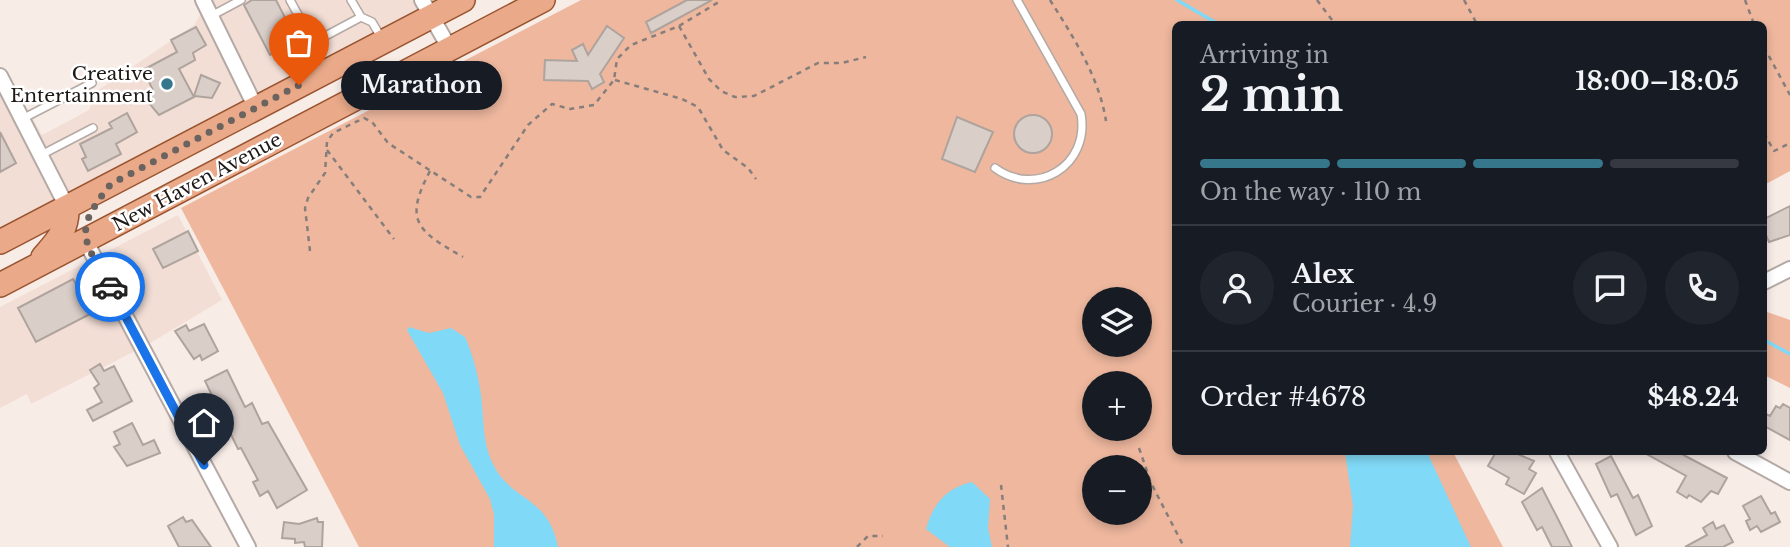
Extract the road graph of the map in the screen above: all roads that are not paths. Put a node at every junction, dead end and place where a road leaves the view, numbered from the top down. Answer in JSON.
{"nodes":[{"id":1,"x":203,"y":0,"type":"edge"},
{"id":2,"x":241,"y":0,"type":"edge"},
{"id":3,"x":290,"y":0,"type":"edge"},
{"id":4,"x":351,"y":0,"type":"edge"},
{"id":5,"x":463,"y":0,"type":"edge"},
{"id":6,"x":543,"y":0,"type":"edge"},
{"id":7,"x":1017,"y":0,"type":"edge"},
{"id":8,"x":426,"y":8,"type":"edge"},
{"id":9,"x":211,"y":16,"type":"junction"},
{"id":10,"x":361,"y":17,"type":"junction"},
{"id":11,"x":383,"y":41,"type":"junction"},
{"id":12,"x":314,"y":46,"type":"junction"},
{"id":13,"x":450,"y":49,"type":"junction"},
{"id":14,"x":321,"y":74,"type":"junction"},
{"id":15,"x":0,"y":75,"type":"edge"},
{"id":16,"x":92,"y":83,"type":"dead end"},
{"id":17,"x":256,"y":108,"type":"junction"},
{"id":18,"x":22,"y":119,"type":"junction"},
{"id":19,"x":93,"y":128,"type":"dead end"},
{"id":20,"x":40,"y":155,"type":"junction"},
{"id":21,"x":229,"y":165,"type":"junction"},
{"id":22,"x":995,"y":167,"type":"dead end"},
{"id":23,"x":111,"y":184,"type":"junction"},
{"id":24,"x":67,"y":207,"type":"junction"},
{"id":25,"x":85,"y":240,"type":"junction"},
{"id":26,"x":0,"y":243,"type":"edge"},
{"id":27,"x":34,"y":267,"type":"junction"},
{"id":28,"x":1790,"y":269,"type":"edge"},
{"id":29,"x":1767,"y":280,"type":"edge"},
{"id":30,"x":0,"y":285,"type":"edge"},
{"id":31,"x":1559,"y":455,"type":"edge"},
{"id":32,"x":1740,"y":455,"type":"edge"},
{"id":33,"x":1790,"y":482,"type":"edge"},
{"id":34,"x":248,"y":547,"type":"edge"},
{"id":35,"x":1610,"y":547,"type":"edge"}],
"edges":[{"from":1,"to":9,"type":"street"},
{"from":2,"to":9,"type":"lane"},
{"from":3,"to":12,"type":"lane"},
{"from":4,"to":10,"type":"lane"},
{"from":5,"to":8,"type":"main road","name":"New Haven Avenue"},
{"from":6,"to":13,"type":"main road","name":"New Haven Avenue"},
{"from":7,"to":22,"type":"lane"},
{"from":8,"to":11,"type":"main road","name":"New Haven Avenue"},
{"from":8,"to":13,"type":"street"},
{"from":9,"to":17,"type":"street"},
{"from":10,"to":11,"type":"lane"},
{"from":10,"to":12,"type":"lane"},
{"from":11,"to":14,"type":"main road","name":"New Haven Avenue"},
{"from":12,"to":14,"type":"lane"},
{"from":13,"to":21,"type":"main road","name":"New Haven Avenue"},
{"from":14,"to":17,"type":"main road","name":"New Haven Avenue"},
{"from":15,"to":18,"type":"street"},
{"from":16,"to":18,"type":"lane"},
{"from":17,"to":21,"type":"main road"},
{"from":17,"to":23,"type":"main road","name":"New Haven Avenue"},
{"from":18,"to":20,"type":"street"},
{"from":19,"to":20,"type":"lane"},
{"from":20,"to":24,"type":"street"},
{"from":21,"to":25,"type":"main road","name":"New Haven Avenue"},
{"from":23,"to":24,"type":"main road","name":"New Haven Avenue"},
{"from":23,"to":25,"type":"main road"},
{"from":24,"to":26,"type":"main road","name":"New Haven Avenue"},
{"from":24,"to":27,"type":"main road"},
{"from":25,"to":27,"type":"main road","name":"New Haven Avenue"},
{"from":25,"to":34,"type":"street"},
{"from":27,"to":30,"type":"main road","name":"New Haven Avenue"},
{"from":28,"to":29,"type":"street"},
{"from":31,"to":35,"type":"street"},
{"from":32,"to":33,"type":"street"}]}
